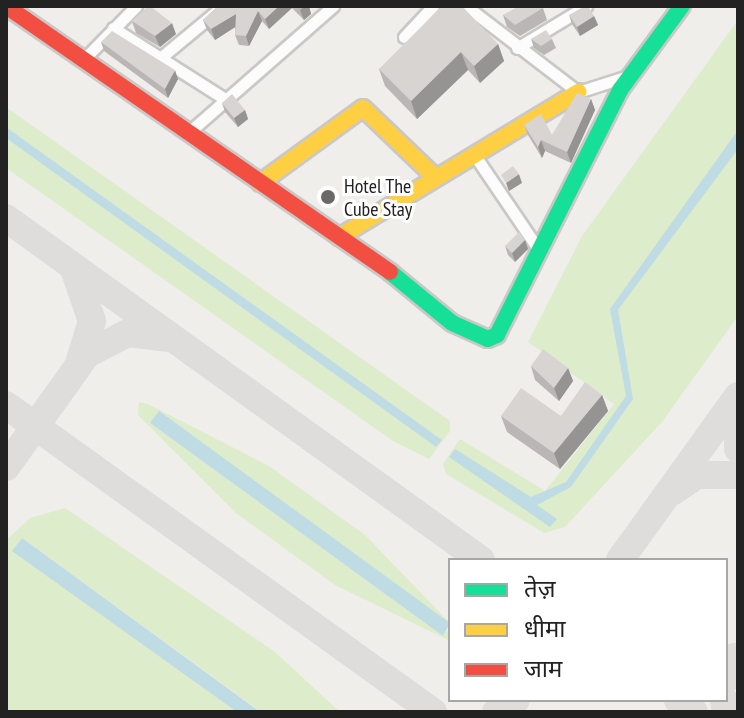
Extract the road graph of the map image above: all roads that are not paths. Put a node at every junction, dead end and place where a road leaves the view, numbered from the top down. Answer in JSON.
{"nodes":[{"id":1,"x":6,"y":6,"type":"edge"},
{"id":2,"x":136,"y":6,"type":"edge"},
{"id":3,"x":223,"y":6,"type":"edge"},
{"id":4,"x":333,"y":6,"type":"edge"},
{"id":5,"x":433,"y":6,"type":"edge"},
{"id":6,"x":466,"y":6,"type":"edge"},
{"id":7,"x":586,"y":6,"type":"edge"},
{"id":8,"x":682,"y":6,"type":"edge"},
{"id":9,"x":503,"y":19,"type":"edge"},
{"id":10,"x":491,"y":26,"type":"junction"},
{"id":11,"x":113,"y":28,"type":"junction"},
{"id":12,"x":404,"y":37,"type":"dead end"},
{"id":13,"x":517,"y":48,"type":"junction"},
{"id":14,"x":159,"y":59,"type":"junction"},
{"id":15,"x":83,"y":60,"type":"junction"},
{"id":16,"x":631,"y":75,"type":"junction"},
{"id":17,"x":578,"y":92,"type":"junction"},
{"id":18,"x":225,"y":99,"type":"junction"},
{"id":19,"x":188,"y":133,"type":"junction"},
{"id":20,"x":473,"y":153,"type":"junction"},
{"id":21,"x":434,"y":176,"type":"junction"},
{"id":22,"x":260,"y":183,"type":"junction"},
{"id":23,"x":339,"y":237,"type":"junction"},
{"id":24,"x":539,"y":250,"type":"junction"}],
"edges":[{"from":1,"to":15,"type":"street"},
{"from":2,"to":11,"type":"street"},
{"from":3,"to":14,"type":"street"},
{"from":4,"to":18,"type":"street"},
{"from":5,"to":12,"type":"street"},
{"from":6,"to":10,"type":"street"},
{"from":7,"to":13,"type":"street"},
{"from":8,"to":16,"type":"street"},
{"from":9,"to":10,"type":"street"},
{"from":10,"to":13,"type":"street"},
{"from":11,"to":14,"type":"street"},
{"from":11,"to":15,"type":"street"},
{"from":13,"to":17,"type":"street"},
{"from":14,"to":18,"type":"street"},
{"from":15,"to":19,"type":"street"},
{"from":16,"to":17,"type":"street"},
{"from":16,"to":24,"type":"street"},
{"from":17,"to":20,"type":"street"},
{"from":18,"to":19,"type":"street"},
{"from":19,"to":22,"type":"street"},
{"from":20,"to":21,"type":"street"},
{"from":20,"to":24,"type":"street"},
{"from":21,"to":22,"type":"street"},
{"from":21,"to":23,"type":"street"},
{"from":22,"to":23,"type":"street"},
{"from":23,"to":24,"type":"street"}]}
